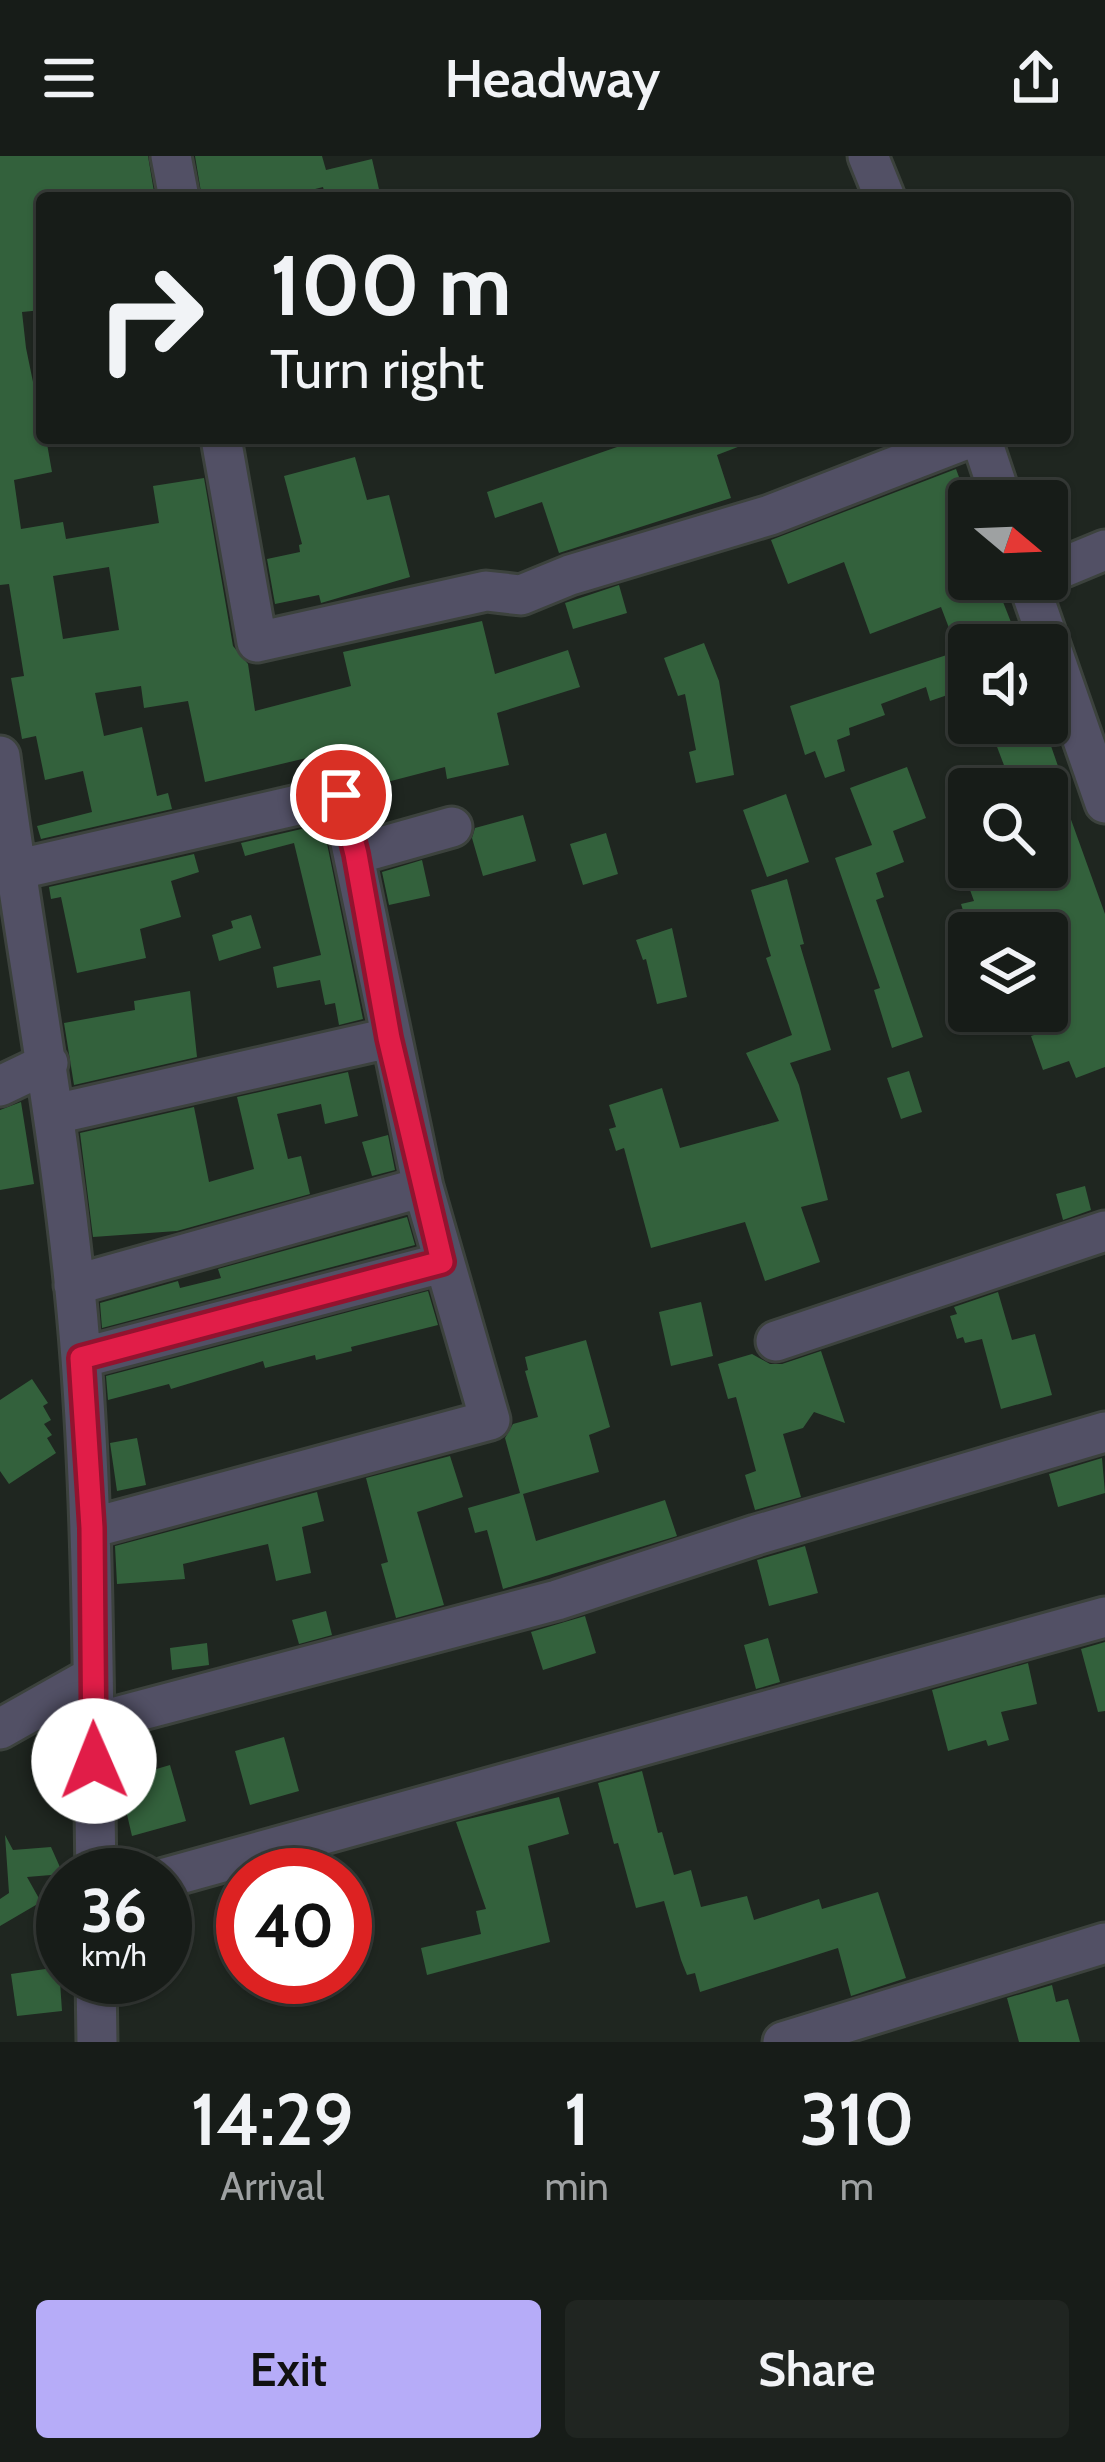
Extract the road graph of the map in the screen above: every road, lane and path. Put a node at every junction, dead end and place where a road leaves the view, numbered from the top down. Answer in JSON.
{"nodes":[{"id":1,"x":172,"y":156,"type":"edge"},
{"id":2,"x":868,"y":156,"type":"edge"},
{"id":3,"x":178,"y":192,"type":"edge"},
{"id":4,"x":883,"y":192,"type":"edge"},
{"id":5,"x":222,"y":444,"type":"edge"},
{"id":6,"x":954,"y":444,"type":"edge"},
{"id":7,"x":984,"y":444,"type":"edge"},
{"id":8,"x":995,"y":480,"type":"edge"},
{"id":9,"x":1105,"y":550,"type":"edge"},
{"id":10,"x":1068,"y":565,"type":"edge"},
{"id":11,"x":1041,"y":600,"type":"edge"},
{"id":12,"x":0,"y":756,"type":"edge"},
{"id":13,"x":1105,"y":802,"type":"edge"},
{"id":14,"x":452,"y":827,"type":"dead end"},
{"id":15,"x":356,"y":854,"type":"junction"},
{"id":16,"x":15,"y":870,"type":"junction"},
{"id":17,"x":389,"y":1038,"type":"junction"},
{"id":18,"x":48,"y":1063,"type":"junction"},
{"id":19,"x":0,"y":1086,"type":"edge"},
{"id":20,"x":55,"y":1114,"type":"junction"},
{"id":21,"x":423,"y":1187,"type":"junction"},
{"id":22,"x":1105,"y":1231,"type":"edge"},
{"id":23,"x":442,"y":1262,"type":"junction"},
{"id":24,"x":74,"y":1285,"type":"junction"},
{"id":25,"x":776,"y":1341,"type":"dead end"},
{"id":26,"x":81,"y":1358,"type":"junction"},
{"id":27,"x":1105,"y":1432,"type":"edge"},
{"id":28,"x":92,"y":1528,"type":"junction"},
{"id":29,"x":1105,"y":1616,"type":"edge"},
{"id":30,"x":92,"y":1677,"type":"junction"},
{"id":31,"x":93,"y":1723,"type":"junction"},
{"id":32,"x":0,"y":1729,"type":"edge"},
{"id":33,"x":95,"y":1848,"type":"edge"},
{"id":34,"x":192,"y":1870,"type":"edge"},
{"id":35,"x":1105,"y":1943,"type":"edge"},
{"id":36,"x":97,"y":2004,"type":"edge"},
{"id":37,"x":97,"y":2042,"type":"edge"},
{"id":38,"x":787,"y":2042,"type":"edge"}],
"edges":[{"from":1,"to":3,"type":"street"},
{"from":2,"to":4,"type":"street"},
{"from":5,"to":6,"type":"street"},
{"from":7,"to":8,"type":"street"},
{"from":9,"to":10,"type":"street"},
{"from":11,"to":13,"type":"street"},
{"from":12,"to":16,"type":"street"},
{"from":14,"to":15,"type":"street"},
{"from":15,"to":16,"type":"street"},
{"from":15,"to":17,"type":"street"},
{"from":16,"to":18,"type":"street"},
{"from":17,"to":20,"type":"street"},
{"from":17,"to":21,"type":"street"},
{"from":18,"to":19,"type":"street"},
{"from":18,"to":20,"type":"street"},
{"from":20,"to":24,"type":"street"},
{"from":21,"to":23,"type":"street"},
{"from":21,"to":24,"type":"street"},
{"from":22,"to":25,"type":"street"},
{"from":23,"to":26,"type":"street"},
{"from":23,"to":28,"type":"street"},
{"from":24,"to":26,"type":"street"},
{"from":26,"to":28,"type":"street"},
{"from":27,"to":31,"type":"street"},
{"from":28,"to":30,"type":"street"},
{"from":29,"to":34,"type":"street"},
{"from":30,"to":31,"type":"street"},
{"from":30,"to":32,"type":"street"},
{"from":31,"to":33,"type":"street"},
{"from":35,"to":38,"type":"street"},
{"from":36,"to":37,"type":"street"}]}
